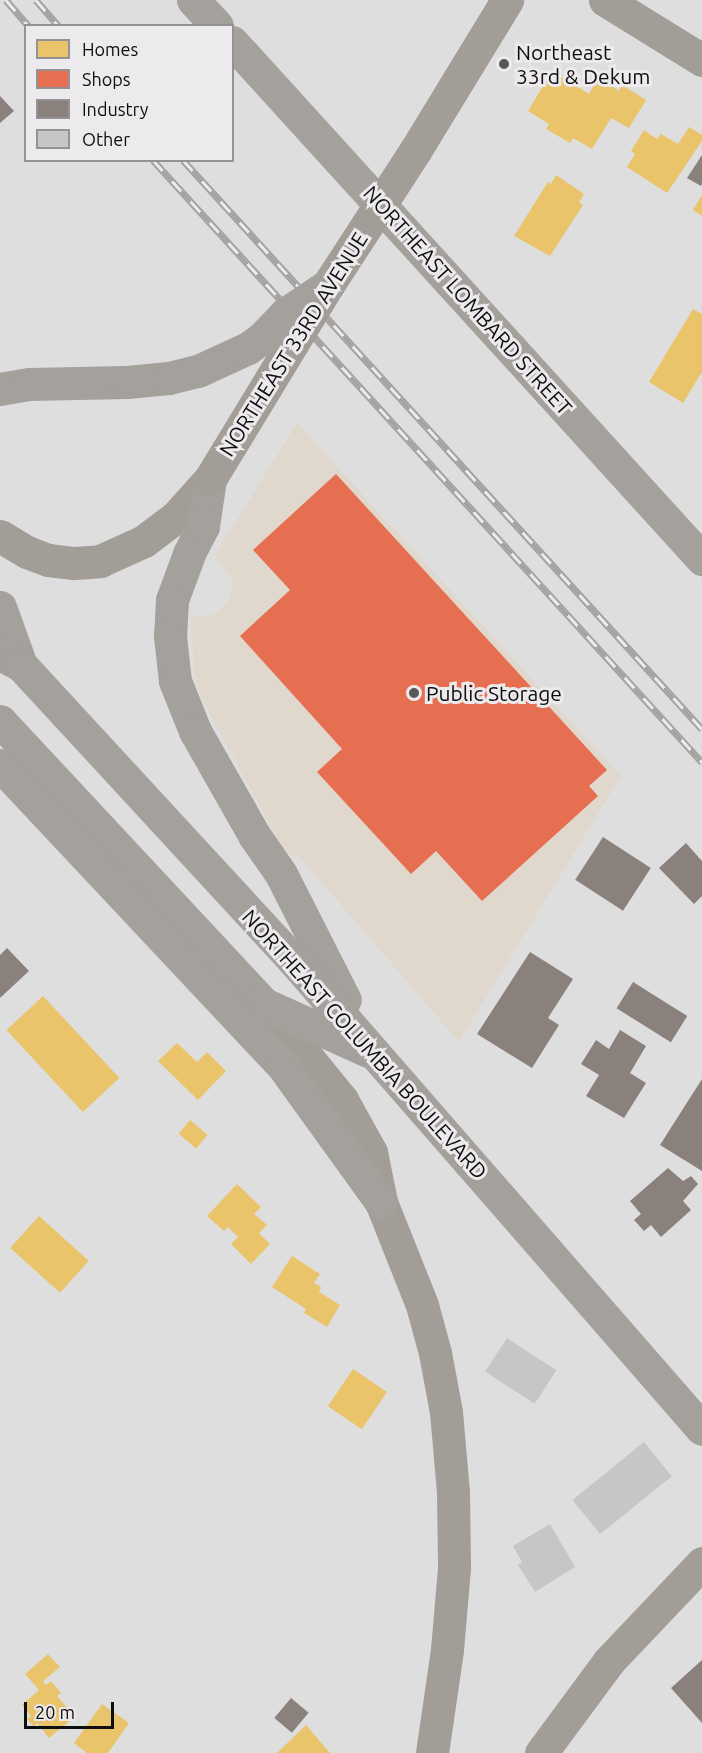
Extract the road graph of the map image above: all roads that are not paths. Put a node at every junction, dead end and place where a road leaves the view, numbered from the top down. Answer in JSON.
{"nodes":[{"id":1,"x":193,"y":0,"type":"edge"},
{"id":2,"x":507,"y":0,"type":"edge"},
{"id":3,"x":604,"y":0,"type":"edge"},
{"id":4,"x":215,"y":24,"type":"edge"},
{"id":5,"x":234,"y":44,"type":"edge"},
{"id":6,"x":702,"y":60,"type":"edge"},
{"id":7,"x":328,"y":285,"type":"junction"},
{"id":8,"x":0,"y":389,"type":"edge"},
{"id":9,"x":210,"y":478,"type":"junction"},
{"id":10,"x":0,"y":536,"type":"edge"},
{"id":11,"x":702,"y":559,"type":"edge"},
{"id":12,"x":0,"y":607,"type":"edge"},
{"id":13,"x":11,"y":659,"type":"edge"},
{"id":14,"x":6,"y":727,"type":"edge"},
{"id":15,"x":0,"y":765,"type":"edge"},
{"id":16,"x":264,"y":1004,"type":"junction"},
{"id":17,"x":372,"y":1048,"type":"junction"},
{"id":18,"x":381,"y":1202,"type":"junction"},
{"id":19,"x":702,"y":1429,"type":"edge"},
{"id":20,"x":702,"y":1563,"type":"edge"},
{"id":21,"x":432,"y":1753,"type":"edge"},
{"id":22,"x":541,"y":1753,"type":"edge"}],
"edges":[{"from":1,"to":4,"type":"main road"},
{"from":2,"to":7,"type":"main road","name":"NORTHEAST 33RD AVENUE","bridge":true},
{"from":3,"to":6,"type":"main road"},
{"from":5,"to":11,"type":"main road","name":"NORTHEAST LOMBARD STREET"},
{"from":7,"to":8,"type":"main road","bridge":true},
{"from":7,"to":9,"type":"main road","name":"NORTHEAST 33RD AVENUE","bridge":true},
{"from":9,"to":10,"type":"main road","name":"NORTHEAST 33RD AVENUE"},
{"from":9,"to":17,"type":"main road"},
{"from":12,"to":13,"type":"main road","name":"NORTHEAST COLUMBIA BOULEVARD"},
{"from":13,"to":17,"type":"main road","name":"NORTHEAST COLUMBIA BOULEVARD"},
{"from":14,"to":16,"type":"main road"},
{"from":15,"to":18,"type":"main road"},
{"from":16,"to":17,"type":"main road"},
{"from":16,"to":18,"type":"main road"},
{"from":17,"to":19,"type":"main road","name":"NORTHEAST COLUMBIA BOULEVARD"},
{"from":18,"to":21,"type":"main road"},
{"from":20,"to":22,"type":"main road"}]}
